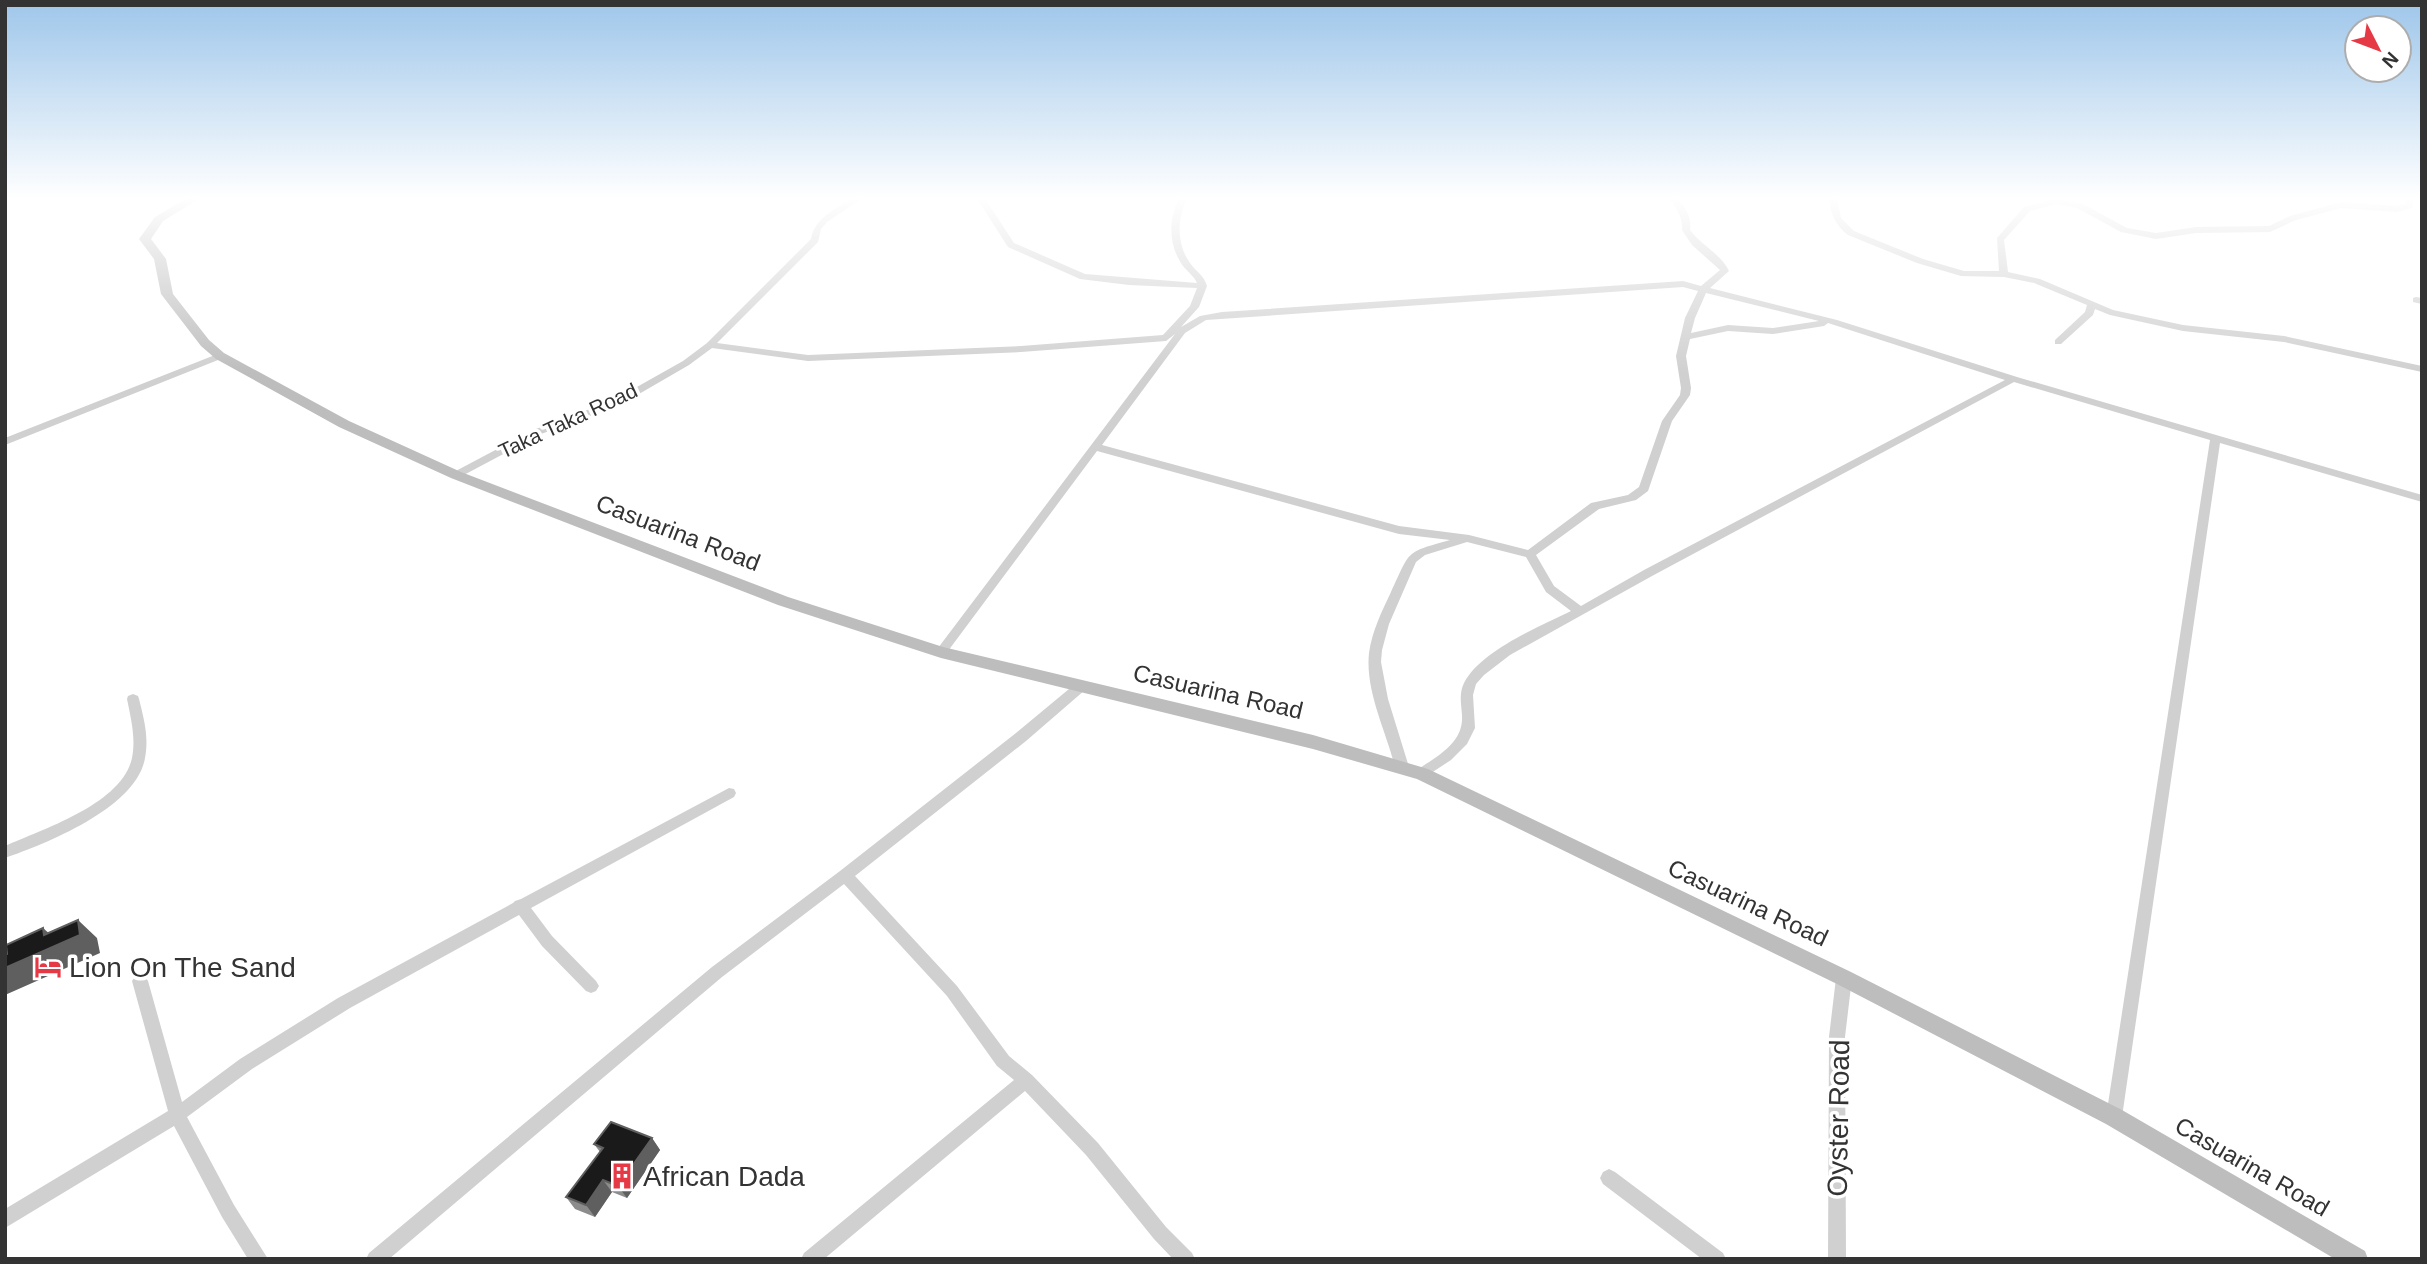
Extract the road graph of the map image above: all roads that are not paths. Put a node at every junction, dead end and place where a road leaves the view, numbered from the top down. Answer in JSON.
{"nodes":[{"id":1,"x":158,"y":256,"type":"edge"},
{"id":2,"x":799,"y":256,"type":"edge"},
{"id":3,"x":1037,"y":256,"type":"edge"},
{"id":4,"x":1183,"y":256,"type":"edge"},
{"id":5,"x":1710,"y":256,"type":"edge"},
{"id":6,"x":1912,"y":256,"type":"edge"},
{"id":7,"x":2003,"y":256,"type":"edge"},
{"id":8,"x":2004,"y":274,"type":"junction"},
{"id":9,"x":1202,"y":286,"type":"junction"},
{"id":10,"x":1704,"y":288,"type":"junction"},
{"id":11,"x":2091,"y":306,"type":"junction"},
{"id":12,"x":1834,"y":322,"type":"junction"},
{"id":13,"x":1182,"y":331,"type":"junction"},
{"id":14,"x":1686,"y":337,"type":"junction"},
{"id":15,"x":1166,"y":338,"type":"junction"},
{"id":16,"x":2058,"y":342,"type":"dead end"},
{"id":17,"x":710,"y":345,"type":"junction"},
{"id":18,"x":220,"y":356,"type":"junction"},
{"id":19,"x":2422,"y":369,"type":"edge"},
{"id":20,"x":2012,"y":379,"type":"junction"},
{"id":21,"x":2215,"y":440,"type":"junction"},
{"id":22,"x":5,"y":442,"type":"edge"},
{"id":23,"x":1095,"y":447,"type":"junction"},
{"id":24,"x":456,"y":475,"type":"junction"},
{"id":25,"x":2422,"y":499,"type":"edge"},
{"id":26,"x":1469,"y":539,"type":"junction"},
{"id":27,"x":1530,"y":554,"type":"junction"},
{"id":28,"x":1580,"y":612,"type":"junction"},
{"id":29,"x":941,"y":652,"type":"junction"},
{"id":30,"x":1080,"y":687,"type":"junction"},
{"id":31,"x":134,"y":699,"type":"dead end"},
{"id":32,"x":1402,"y":766,"type":"junction"},
{"id":33,"x":1422,"y":775,"type":"junction"},
{"id":34,"x":729,"y":793,"type":"dead end"},
{"id":35,"x":5,"y":852,"type":"edge"},
{"id":36,"x":845,"y":875,"type":"junction"},
{"id":37,"x":520,"y":905,"type":"junction"},
{"id":38,"x":1844,"y":978,"type":"junction"},
{"id":39,"x":140,"y":981,"type":"dead end"},
{"id":40,"x":591,"y":986,"type":"dead end"},
{"id":41,"x":1026,"y":1080,"type":"junction"},
{"id":42,"x":177,"y":1115,"type":"junction"},
{"id":43,"x":2114,"y":1117,"type":"junction"},
{"id":44,"x":1609,"y":1178,"type":"dead end"},
{"id":45,"x":5,"y":1219,"type":"edge"},
{"id":46,"x":259,"y":1259,"type":"edge"},
{"id":47,"x":375,"y":1259,"type":"edge"},
{"id":48,"x":810,"y":1259,"type":"edge"},
{"id":49,"x":1186,"y":1259,"type":"edge"},
{"id":50,"x":1717,"y":1259,"type":"edge"},
{"id":51,"x":1837,"y":1259,"type":"edge"},
{"id":52,"x":2357,"y":1259,"type":"edge"}],
"edges":[{"from":1,"to":18,"type":"street","name":"Casuarina Road"},
{"from":2,"to":17,"type":"street","name":"Taka Taka Road"},
{"from":3,"to":9,"type":"street"},
{"from":4,"to":9,"type":"street"},
{"from":5,"to":10,"type":"street"},
{"from":6,"to":8,"type":"street"},
{"from":7,"to":8,"type":"street"},
{"from":8,"to":11,"type":"street"},
{"from":9,"to":15,"type":"street"},
{"from":10,"to":12,"type":"street"},
{"from":10,"to":13,"type":"street"},
{"from":10,"to":14,"type":"street"},
{"from":11,"to":16,"type":"street"},
{"from":11,"to":19,"type":"street"},
{"from":12,"to":14,"type":"street"},
{"from":12,"to":20,"type":"street"},
{"from":13,"to":15,"type":"street"},
{"from":13,"to":23,"type":"street"},
{"from":14,"to":27,"type":"street"},
{"from":15,"to":17,"type":"street"},
{"from":17,"to":24,"type":"street","name":"Taka Taka Road"},
{"from":18,"to":22,"type":"street"},
{"from":18,"to":24,"type":"street","name":"Casuarina Road"},
{"from":20,"to":21,"type":"street"},
{"from":20,"to":28,"type":"street"},
{"from":21,"to":25,"type":"street"},
{"from":21,"to":43,"type":"street"},
{"from":23,"to":26,"type":"street"},
{"from":23,"to":29,"type":"street"},
{"from":24,"to":29,"type":"street","name":"Casuarina Road"},
{"from":26,"to":27,"type":"street"},
{"from":26,"to":32,"type":"street"},
{"from":27,"to":28,"type":"street"},
{"from":28,"to":33,"type":"street"},
{"from":29,"to":30,"type":"street","name":"Casuarina Road"},
{"from":30,"to":32,"type":"street","name":"Casuarina Road"},
{"from":30,"to":36,"type":"street"},
{"from":31,"to":35,"type":"street"},
{"from":32,"to":33,"type":"street","name":"Casuarina Road"},
{"from":33,"to":38,"type":"street","name":"Casuarina Road"},
{"from":34,"to":37,"type":"street"},
{"from":36,"to":41,"type":"street"},
{"from":36,"to":47,"type":"street"},
{"from":37,"to":40,"type":"street"},
{"from":37,"to":42,"type":"street"},
{"from":38,"to":43,"type":"street","name":"Casuarina Road"},
{"from":38,"to":51,"type":"street","name":"Oyster Road"},
{"from":39,"to":42,"type":"street"},
{"from":41,"to":48,"type":"street"},
{"from":41,"to":49,"type":"street"},
{"from":42,"to":45,"type":"street"},
{"from":42,"to":46,"type":"street"},
{"from":43,"to":52,"type":"street","name":"Casuarina Road"},
{"from":44,"to":50,"type":"street"}]}
